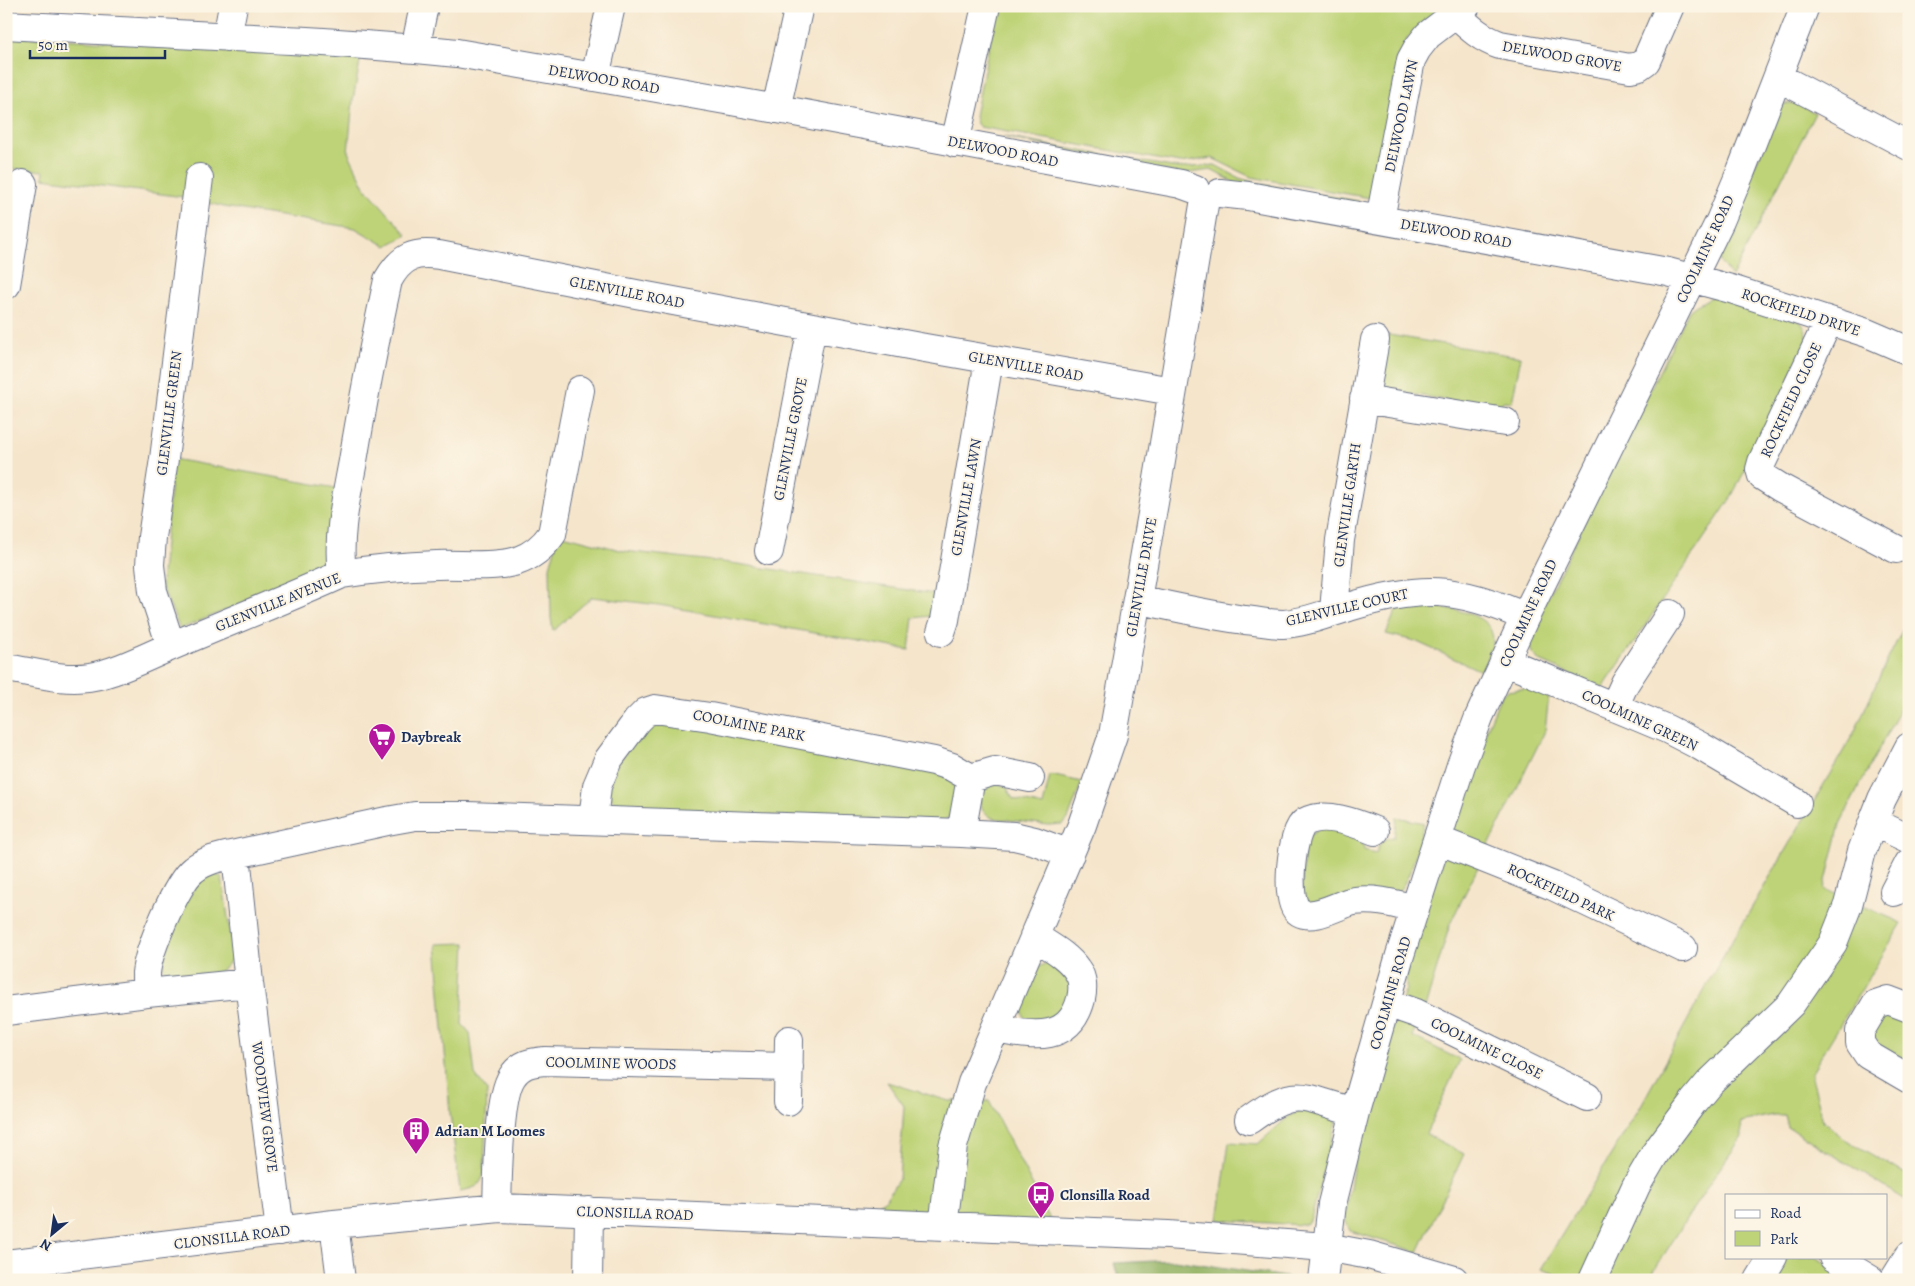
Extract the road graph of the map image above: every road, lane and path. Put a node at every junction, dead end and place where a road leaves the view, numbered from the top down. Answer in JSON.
{"nodes":[{"id":1,"x":233,"y":6,"type":"edge"},
{"id":2,"x":424,"y":6,"type":"edge"},
{"id":3,"x":611,"y":6,"type":"edge"},
{"id":4,"x":799,"y":6,"type":"edge"},
{"id":5,"x":986,"y":6,"type":"edge"},
{"id":6,"x":1670,"y":6,"type":"edge"},
{"id":7,"x":1805,"y":6,"type":"edge"},
{"id":8,"x":1461,"y":11,"type":"edge"},
{"id":9,"x":13,"y":19,"type":"edge"},
{"id":10,"x":227,"y":37,"type":"junction"},
{"id":11,"x":415,"y":48,"type":"junction"},
{"id":12,"x":595,"y":77,"type":"junction"},
{"id":13,"x":1778,"y":77,"type":"junction"},
{"id":14,"x":776,"y":109,"type":"junction"},
{"id":15,"x":955,"y":143,"type":"junction"},
{"id":16,"x":1909,"y":146,"type":"edge"},
{"id":17,"x":199,"y":178,"type":"dead end"},
{"id":18,"x":23,"y":184,"type":"dead end"},
{"id":19,"x":1206,"y":195,"type":"junction"},
{"id":20,"x":1380,"y":220,"type":"junction"},
{"id":21,"x":1692,"y":278,"type":"junction"},
{"id":22,"x":6,"y":285,"type":"edge"},
{"id":23,"x":1828,"y":322,"type":"junction"},
{"id":24,"x":812,"y":327,"type":"junction"},
{"id":25,"x":1375,"y":340,"type":"dead end"},
{"id":26,"x":1909,"y":351,"type":"edge"},
{"id":27,"x":989,"y":360,"type":"junction"},
{"id":28,"x":580,"y":390,"type":"dead end"},
{"id":29,"x":1172,"y":391,"type":"junction"},
{"id":30,"x":1364,"y":399,"type":"junction"},
{"id":31,"x":1505,"y":422,"type":"dead end"},
{"id":32,"x":1896,"y":549,"type":"dead end"},
{"id":33,"x":769,"y":551,"type":"dead end"},
{"id":34,"x":342,"y":574,"type":"junction"},
{"id":35,"x":1137,"y":599,"type":"junction"},
{"id":36,"x":1334,"y":611,"type":"junction"},
{"id":37,"x":1670,"y":614,"type":"dead end"},
{"id":38,"x":1525,"y":617,"type":"junction"},
{"id":39,"x":941,"y":632,"type":"dead end"},
{"id":40,"x":171,"y":646,"type":"junction"},
{"id":41,"x":1504,"y":661,"type":"junction"},
{"id":42,"x":6,"y":668,"type":"edge"},
{"id":43,"x":1614,"y":707,"type":"junction"},
{"id":44,"x":1909,"y":747,"type":"edge"},
{"id":45,"x":970,"y":778,"type":"junction"},
{"id":46,"x":1030,"y":778,"type":"dead end"},
{"id":47,"x":1797,"y":803,"type":"dead end"},
{"id":48,"x":593,"y":820,"type":"junction"},
{"id":49,"x":1873,"y":822,"type":"junction"},
{"id":50,"x":1375,"y":831,"type":"dead end"},
{"id":51,"x":960,"y":833,"type":"junction"},
{"id":52,"x":1909,"y":839,"type":"edge"},
{"id":53,"x":1438,"y":840,"type":"junction"},
{"id":54,"x":236,"y":854,"type":"junction"},
{"id":55,"x":1070,"y":854,"type":"junction"},
{"id":56,"x":1909,"y":864,"type":"edge"},
{"id":57,"x":1894,"y":892,"type":"dead end"},
{"id":58,"x":1415,"y":909,"type":"junction"},
{"id":59,"x":1034,"y":936,"type":"junction"},
{"id":60,"x":1683,"y":948,"type":"dead end"},
{"id":61,"x":249,"y":983,"type":"junction"},
{"id":62,"x":147,"y":992,"type":"junction"},
{"id":63,"x":1387,"y":1003,"type":"junction"},
{"id":64,"x":1909,"y":1008,"type":"edge"},
{"id":65,"x":6,"y":1011,"type":"edge"},
{"id":66,"x":995,"y":1029,"type":"junction"},
{"id":67,"x":789,"y":1040,"type":"dead end"},
{"id":68,"x":789,"y":1067,"type":"junction"},
{"id":69,"x":1909,"y":1079,"type":"edge"},
{"id":70,"x":1587,"y":1097,"type":"dead end"},
{"id":71,"x":788,"y":1101,"type":"dead end"},
{"id":72,"x":1355,"y":1112,"type":"junction"},
{"id":73,"x":1249,"y":1120,"type":"dead end"},
{"id":74,"x":497,"y":1208,"type":"junction"},
{"id":75,"x":589,"y":1211,"type":"junction"},
{"id":76,"x":334,"y":1224,"type":"junction"},
{"id":77,"x":943,"y":1226,"type":"junction"},
{"id":78,"x":280,"y":1231,"type":"junction"},
{"id":79,"x":1326,"y":1246,"type":"junction"},
{"id":80,"x":1909,"y":1256,"type":"edge"},
{"id":81,"x":1772,"y":1258,"type":"edge"},
{"id":82,"x":1836,"y":1258,"type":"edge"},
{"id":83,"x":6,"y":1264,"type":"edge"},
{"id":84,"x":341,"y":1280,"type":"edge"},
{"id":85,"x":588,"y":1280,"type":"edge"},
{"id":86,"x":1323,"y":1280,"type":"edge"},
{"id":87,"x":1454,"y":1280,"type":"edge"},
{"id":88,"x":1593,"y":1280,"type":"edge"},
{"id":89,"x":1759,"y":1280,"type":"edge"},
{"id":90,"x":1871,"y":1280,"type":"edge"},
{"id":91,"x":1894,"y":1280,"type":"edge"}],
"edges":[{"from":1,"to":10,"type":"street"},
{"from":2,"to":11,"type":"street"},
{"from":3,"to":12,"type":"street"},
{"from":4,"to":14,"type":"street"},
{"from":5,"to":15,"type":"street"},
{"from":6,"to":8,"type":"street","name":"DELWOOD GROVE"},
{"from":7,"to":13,"type":"street","name":"COOLMINE ROAD"},
{"from":8,"to":20,"type":"street","name":"DELWOOD LAWN"},
{"from":9,"to":10,"type":"street","name":"DELWOOD ROAD"},
{"from":10,"to":11,"type":"street","name":"DELWOOD ROAD"},
{"from":11,"to":12,"type":"street","name":"DELWOOD ROAD"},
{"from":12,"to":14,"type":"street","name":"DELWOOD ROAD"},
{"from":13,"to":16,"type":"street"},
{"from":13,"to":21,"type":"street","name":"COOLMINE ROAD"},
{"from":14,"to":15,"type":"street","name":"DELWOOD ROAD"},
{"from":15,"to":19,"type":"street","name":"DELWOOD ROAD"},
{"from":17,"to":40,"type":"street","name":"GLENVILLE GREEN"},
{"from":18,"to":22,"type":"street"},
{"from":19,"to":20,"type":"street","name":"DELWOOD ROAD"},
{"from":19,"to":29,"type":"street","name":"GLENVILLE DRIVE"},
{"from":20,"to":21,"type":"street","name":"DELWOOD ROAD"},
{"from":21,"to":23,"type":"street","name":"ROCKFIELD DRIVE"},
{"from":21,"to":38,"type":"street","name":"COOLMINE ROAD"},
{"from":23,"to":26,"type":"street","name":"ROCKFIELD DRIVE"},
{"from":23,"to":32,"type":"street","name":"ROCKFIELD CLOSE"},
{"from":24,"to":27,"type":"street","name":"GLENVILLE ROAD"},
{"from":24,"to":33,"type":"street","name":"GLENVILLE GROVE"},
{"from":24,"to":34,"type":"street","name":"GLENVILLE ROAD"},
{"from":25,"to":30,"type":"street","name":"GLENVILLE GARTH"},
{"from":27,"to":29,"type":"street","name":"GLENVILLE ROAD"},
{"from":27,"to":39,"type":"street","name":"GLENVILLE LAWN"},
{"from":28,"to":34,"type":"street","name":"GLENVILLE AVENUE"},
{"from":29,"to":35,"type":"street","name":"GLENVILLE DRIVE"},
{"from":30,"to":31,"type":"street"},
{"from":30,"to":36,"type":"street","name":"GLENVILLE GARTH"},
{"from":34,"to":40,"type":"street","name":"GLENVILLE AVENUE"},
{"from":35,"to":36,"type":"street","name":"GLENVILLE COURT"},
{"from":35,"to":55,"type":"street","name":"GLENVILLE DRIVE"},
{"from":36,"to":38,"type":"street","name":"GLENVILLE COURT"},
{"from":37,"to":43,"type":"street"},
{"from":38,"to":41,"type":"street","name":"COOLMINE ROAD"},
{"from":40,"to":42,"type":"street","name":"GLENVILLE AVENUE"},
{"from":41,"to":43,"type":"street","name":"COOLMINE GREEN"},
{"from":41,"to":53,"type":"street","name":"COOLMINE ROAD"},
{"from":43,"to":47,"type":"street","name":"COOLMINE GREEN"},
{"from":44,"to":49,"type":"street"},
{"from":45,"to":46,"type":"street"},
{"from":45,"to":48,"type":"street","name":"COOLMINE PARK"},
{"from":45,"to":51,"type":"street"},
{"from":48,"to":51,"type":"street"},
{"from":48,"to":54,"type":"street"},
{"from":49,"to":52,"type":"street"},
{"from":49,"to":88,"type":"street"},
{"from":50,"to":58,"type":"street"},
{"from":51,"to":55,"type":"street"},
{"from":53,"to":58,"type":"street","name":"COOLMINE ROAD"},
{"from":53,"to":60,"type":"street","name":"ROCKFIELD PARK"},
{"from":54,"to":61,"type":"street","name":"WOODVIEW GROVE"},
{"from":54,"to":62,"type":"street"},
{"from":55,"to":59,"type":"street","name":"GLENVILLE DRIVE"},
{"from":56,"to":57,"type":"street"},
{"from":58,"to":63,"type":"street","name":"COOLMINE ROAD"},
{"from":59,"to":66,"type":"street","name":"GLENVILLE DRIVE"},
{"from":59,"to":66,"type":"street"},
{"from":61,"to":62,"type":"street"},
{"from":61,"to":78,"type":"street","name":"WOODVIEW GROVE"},
{"from":62,"to":65,"type":"street"},
{"from":63,"to":70,"type":"street","name":"COOLMINE CLOSE"},
{"from":63,"to":72,"type":"street","name":"COOLMINE ROAD"},
{"from":64,"to":69,"type":"street"},
{"from":66,"to":77,"type":"street","name":"GLENVILLE DRIVE"},
{"from":67,"to":68,"type":"street"},
{"from":68,"to":71,"type":"street"},
{"from":68,"to":74,"type":"street","name":"COOLMINE WOODS"},
{"from":72,"to":73,"type":"street"},
{"from":72,"to":79,"type":"street","name":"COOLMINE ROAD"},
{"from":74,"to":75,"type":"street","name":"CLONSILLA ROAD"},
{"from":74,"to":76,"type":"street","name":"CLONSILLA ROAD"},
{"from":75,"to":77,"type":"street","name":"CLONSILLA ROAD"},
{"from":75,"to":85,"type":"street"},
{"from":76,"to":78,"type":"street","name":"CLONSILLA ROAD"},
{"from":76,"to":84,"type":"street"},
{"from":77,"to":79,"type":"street","name":"CLONSILLA ROAD"},
{"from":78,"to":83,"type":"street","name":"CLONSILLA ROAD"},
{"from":79,"to":86,"type":"street","name":"COOLMINE ROAD"},
{"from":79,"to":87,"type":"street","name":"CLONSILLA ROAD"},
{"from":80,"to":91,"type":"street"},
{"from":81,"to":89,"type":"street"},
{"from":82,"to":90,"type":"street"}]}
